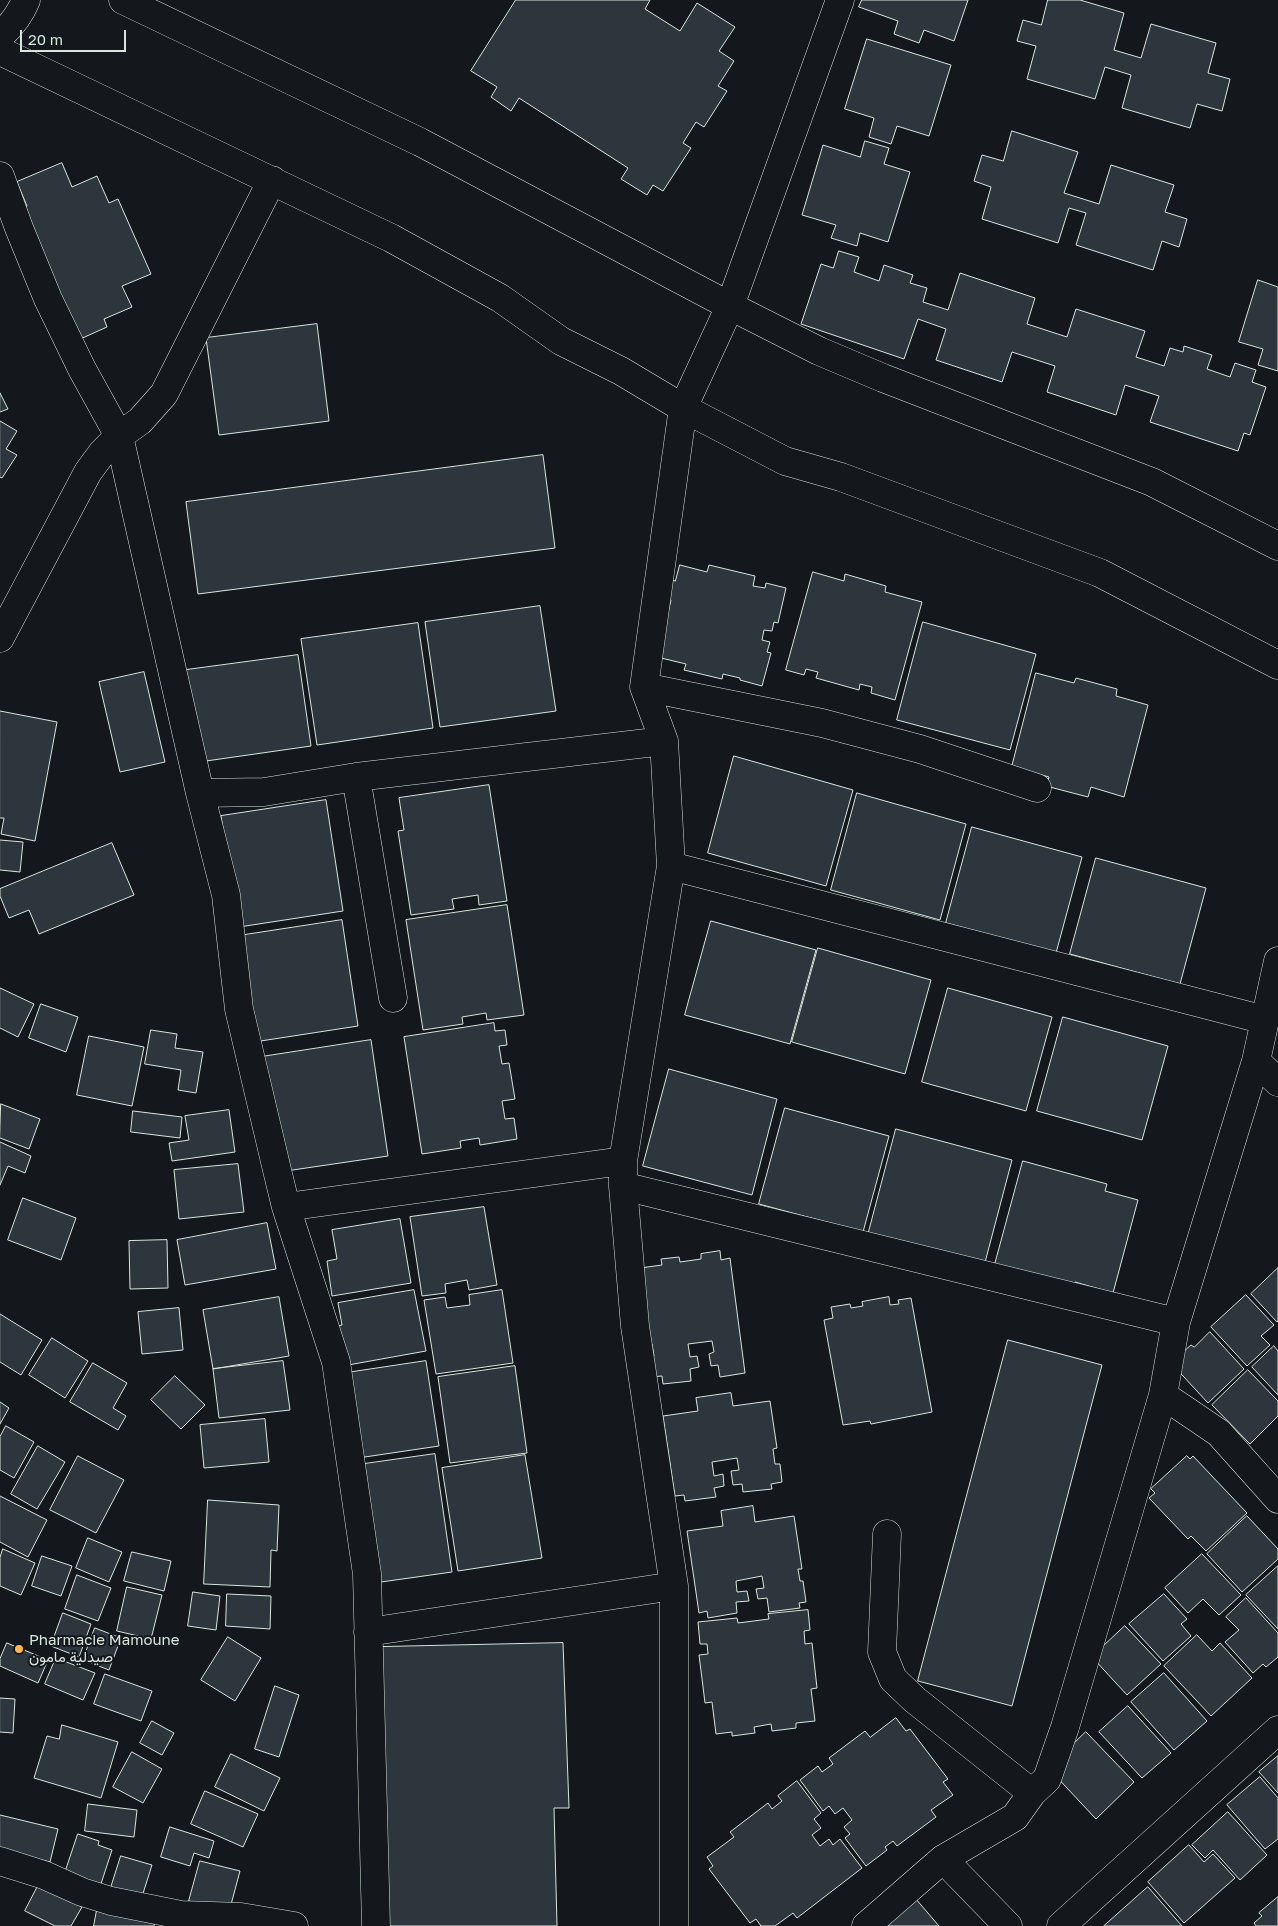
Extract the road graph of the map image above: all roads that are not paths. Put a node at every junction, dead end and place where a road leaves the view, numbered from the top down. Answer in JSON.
{"nodes":[{"id":1,"x":26,"y":0,"type":"edge"},
{"id":2,"x":123,"y":0,"type":"edge"},
{"id":3,"x":840,"y":0,"type":"edge"},
{"id":4,"x":0,"y":36,"type":"edge"},
{"id":5,"x":0,"y":51,"type":"edge"},
{"id":6,"x":0,"y":176,"type":"edge"},
{"id":7,"x":272,"y":180,"type":"junction"},
{"id":8,"x":730,"y":306,"type":"junction"},
{"id":9,"x":683,"y":408,"type":"junction"},
{"id":10,"x":119,"y":436,"type":"junction"},
{"id":11,"x":1278,"y":546,"type":"edge"},
{"id":12,"x":0,"y":638,"type":"edge"},
{"id":13,"x":1278,"y":665,"type":"edge"},
{"id":14,"x":644,"y":687,"type":"junction"},
{"id":15,"x":664,"y":740,"type":"junction"},
{"id":16,"x":356,"y":777,"type":"junction"},
{"id":17,"x":1037,"y":788,"type":"dead end"},
{"id":18,"x":200,"y":793,"type":"junction"},
{"id":19,"x":671,"y":866,"type":"junction"},
{"id":20,"x":1278,"y":961,"type":"edge"},
{"id":21,"x":394,"y":998,"type":"dead end"},
{"id":22,"x":1265,"y":1020,"type":"junction"},
{"id":23,"x":1256,"y":1061,"type":"junction"},
{"id":24,"x":1278,"y":1082,"type":"edge"},
{"id":25,"x":623,"y":1173,"type":"junction"},
{"id":26,"x":286,"y":1207,"type":"junction"},
{"id":27,"x":1176,"y":1322,"type":"junction"},
{"id":28,"x":1163,"y":1395,"type":"junction"},
{"id":29,"x":1278,"y":1498,"type":"edge"},
{"id":30,"x":887,"y":1534,"type":"dead end"},
{"id":31,"x":674,"y":1586,"type":"junction"},
{"id":32,"x":368,"y":1632,"type":"junction"},
{"id":33,"x":1278,"y":1730,"type":"edge"},
{"id":34,"x":1032,"y":1793,"type":"junction"},
{"id":35,"x":943,"y":1859,"type":"junction"},
{"id":36,"x":0,"y":1861,"type":"edge"},
{"id":37,"x":294,"y":1926,"type":"edge"},
{"id":38,"x":376,"y":1926,"type":"edge"},
{"id":39,"x":674,"y":1926,"type":"edge"},
{"id":40,"x":866,"y":1926,"type":"edge"},
{"id":41,"x":1008,"y":1926,"type":"edge"},
{"id":42,"x":1061,"y":1926,"type":"edge"}],
"edges":[{"from":1,"to":4,"type":"street"},
{"from":2,"to":8,"type":"street"},
{"from":3,"to":8,"type":"street"},
{"from":5,"to":7,"type":"street"},
{"from":6,"to":10,"type":"street"},
{"from":7,"to":9,"type":"street"},
{"from":7,"to":10,"type":"street"},
{"from":8,"to":9,"type":"street"},
{"from":8,"to":11,"type":"street"},
{"from":9,"to":13,"type":"street"},
{"from":9,"to":14,"type":"street"},
{"from":10,"to":12,"type":"street"},
{"from":10,"to":18,"type":"street"},
{"from":14,"to":15,"type":"street"},
{"from":14,"to":17,"type":"street"},
{"from":15,"to":16,"type":"street"},
{"from":15,"to":19,"type":"street"},
{"from":16,"to":18,"type":"street"},
{"from":16,"to":21,"type":"street"},
{"from":18,"to":26,"type":"street"},
{"from":19,"to":22,"type":"street"},
{"from":19,"to":25,"type":"street"},
{"from":20,"to":22,"type":"street"},
{"from":22,"to":23,"type":"street"},
{"from":23,"to":24,"type":"street"},
{"from":23,"to":27,"type":"street"},
{"from":25,"to":26,"type":"street"},
{"from":25,"to":27,"type":"street"},
{"from":25,"to":31,"type":"street"},
{"from":26,"to":32,"type":"street"},
{"from":27,"to":28,"type":"street"},
{"from":28,"to":29,"type":"street"},
{"from":28,"to":34,"type":"street"},
{"from":30,"to":34,"type":"street"},
{"from":31,"to":32,"type":"street"},
{"from":31,"to":39,"type":"street"},
{"from":32,"to":38,"type":"street"},
{"from":33,"to":42,"type":"street"},
{"from":34,"to":35,"type":"street"},
{"from":35,"to":40,"type":"street"},
{"from":35,"to":41,"type":"street"},
{"from":36,"to":37,"type":"street"}]}
